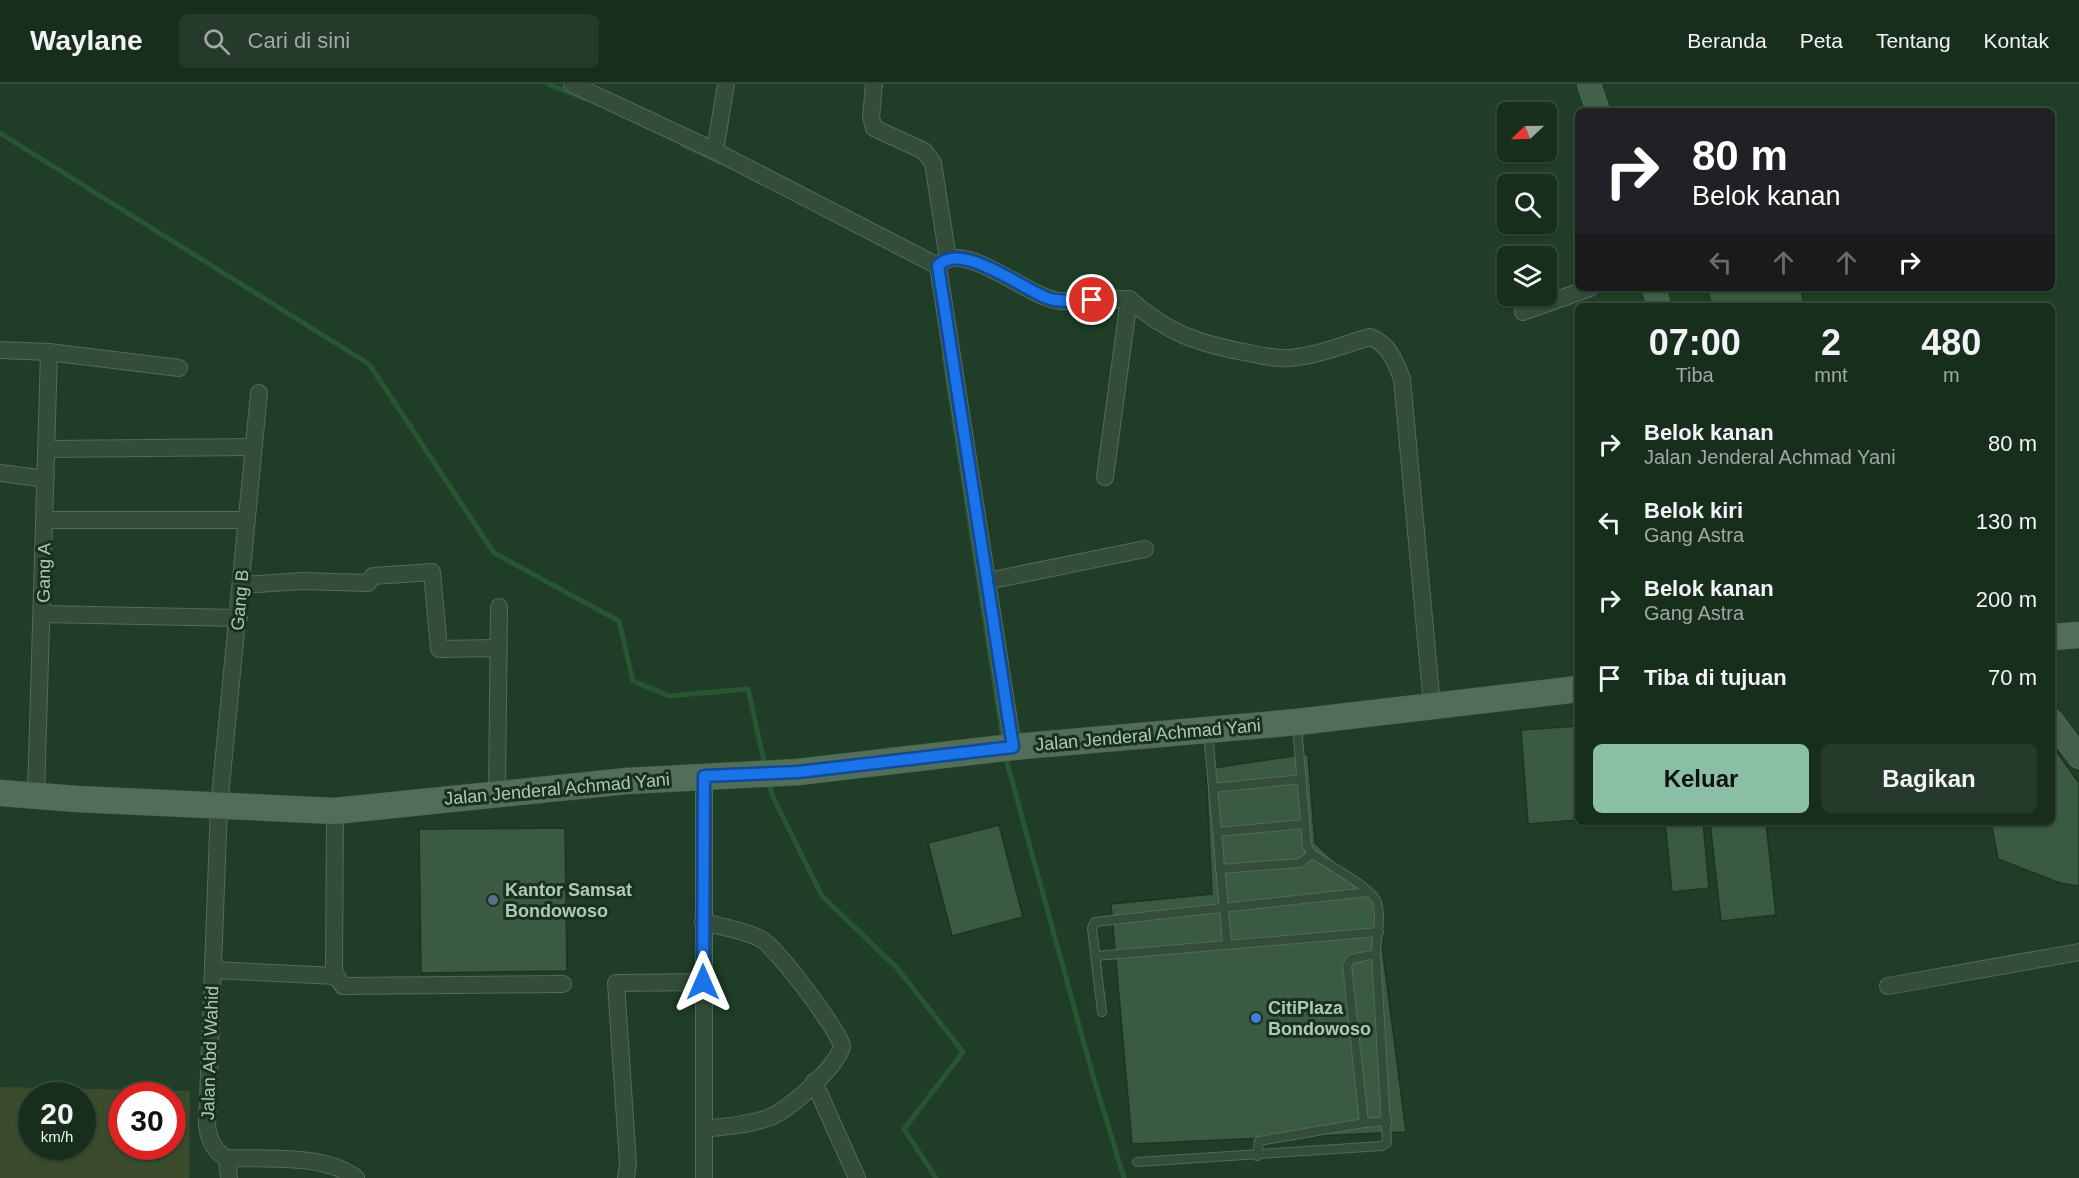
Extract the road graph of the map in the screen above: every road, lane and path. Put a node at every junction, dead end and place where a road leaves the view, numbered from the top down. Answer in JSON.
{"nodes":[{"id":1,"x":572,"y":84,"type":"edge"},
{"id":2,"x":726,"y":84,"type":"edge"},
{"id":3,"x":874,"y":84,"type":"edge"},
{"id":4,"x":1589,"y":84,"type":"edge"},
{"id":5,"x":1597,"y":108,"type":"edge"},
{"id":6,"x":715,"y":150,"type":"junction"},
{"id":7,"x":943,"y":262,"type":"junction"},
{"id":8,"x":1582,"y":291,"type":"edge"},
{"id":9,"x":1129,"y":299,"type":"junction"},
{"id":10,"x":1523,"y":312,"type":"dead end"},
{"id":11,"x":0,"y":351,"type":"edge"},
{"id":12,"x":50,"y":352,"type":"junction"},
{"id":13,"x":178,"y":368,"type":"dead end"},
{"id":14,"x":259,"y":393,"type":"dead end"},
{"id":15,"x":252,"y":447,"type":"junction"},
{"id":16,"x":47,"y":449,"type":"junction"},
{"id":17,"x":0,"y":473,"type":"edge"},
{"id":18,"x":1105,"y":477,"type":"dead end"},
{"id":19,"x":46,"y":479,"type":"junction"},
{"id":20,"x":45,"y":519,"type":"junction"},
{"id":21,"x":246,"y":520,"type":"junction"},
{"id":22,"x":1145,"y":549,"type":"dead end"},
{"id":23,"x":988,"y":581,"type":"junction"},
{"id":24,"x":242,"y":585,"type":"junction"},
{"id":25,"x":499,"y":607,"type":"dead end"},
{"id":26,"x":43,"y":614,"type":"junction"},
{"id":27,"x":239,"y":618,"type":"junction"},
{"id":28,"x":2079,"y":635,"type":"edge"},
{"id":29,"x":2055,"y":638,"type":"edge"},
{"id":30,"x":499,"y":648,"type":"junction"},
{"id":31,"x":1575,"y":689,"type":"edge"},
{"id":32,"x":1432,"y":705,"type":"junction"},
{"id":33,"x":1297,"y":722,"type":"junction"},
{"id":34,"x":2055,"y":725,"type":"edge"},
{"id":35,"x":1208,"y":729,"type":"junction"},
{"id":36,"x":1003,"y":748,"type":"junction"},
{"id":37,"x":2079,"y":757,"type":"edge"},
{"id":38,"x":704,"y":776,"type":"junction"},
{"id":39,"x":1301,"y":779,"type":"junction"},
{"id":40,"x":1213,"y":788,"type":"junction"},
{"id":41,"x":0,"y":793,"type":"edge"},
{"id":42,"x":497,"y":794,"type":"junction"},
{"id":43,"x":36,"y":795,"type":"junction"},
{"id":44,"x":219,"y":807,"type":"junction"},
{"id":45,"x":335,"y":811,"type":"junction"},
{"id":46,"x":1304,"y":824,"type":"junction"},
{"id":47,"x":1217,"y":832,"type":"junction"},
{"id":48,"x":1312,"y":854,"type":"junction"},
{"id":49,"x":1220,"y":869,"type":"junction"},
{"id":50,"x":1368,"y":892,"type":"junction"},
{"id":51,"x":1223,"y":909,"type":"junction"},
{"id":52,"x":703,"y":922,"type":"junction"},
{"id":53,"x":1379,"y":932,"type":"junction"},
{"id":54,"x":1227,"y":943,"type":"junction"},
{"id":55,"x":2079,"y":952,"type":"edge"},
{"id":56,"x":1376,"y":954,"type":"junction"},
{"id":57,"x":1096,"y":956,"type":"junction"},
{"id":58,"x":213,"y":970,"type":"junction"},
{"id":59,"x":336,"y":976,"type":"junction"},
{"id":60,"x":703,"y":982,"type":"junction"},
{"id":61,"x":563,"y":984,"type":"dead end"},
{"id":62,"x":1888,"y":986,"type":"dead end"},
{"id":63,"x":1102,"y":1012,"type":"dead end"},
{"id":64,"x":814,"y":1082,"type":"junction"},
{"id":65,"x":1387,"y":1121,"type":"junction"},
{"id":66,"x":1364,"y":1123,"type":"junction"},
{"id":67,"x":705,"y":1129,"type":"junction"},
{"id":68,"x":1257,"y":1156,"type":"junction"},
{"id":69,"x":227,"y":1158,"type":"junction"},
{"id":70,"x":1137,"y":1162,"type":"dead end"},
{"id":71,"x":229,"y":1178,"type":"edge"},
{"id":72,"x":356,"y":1178,"type":"edge"},
{"id":73,"x":626,"y":1178,"type":"edge"},
{"id":74,"x":705,"y":1178,"type":"edge"},
{"id":75,"x":857,"y":1178,"type":"edge"}],
"edges":[{"from":1,"to":6,"type":"street"},
{"from":2,"to":6,"type":"street"},
{"from":3,"to":7,"type":"street"},
{"from":4,"to":5,"type":"main road"},
{"from":6,"to":7,"type":"street"},
{"from":7,"to":9,"type":"street"},
{"from":7,"to":23,"type":"street"},
{"from":8,"to":10,"type":"street"},
{"from":9,"to":18,"type":"street"},
{"from":9,"to":32,"type":"street"},
{"from":11,"to":12,"type":"street"},
{"from":12,"to":13,"type":"street"},
{"from":12,"to":16,"type":"street","name":"Gang A"},
{"from":14,"to":15,"type":"street","name":"Gang B"},
{"from":15,"to":16,"type":"street"},
{"from":15,"to":21,"type":"street","name":"Gang B"},
{"from":16,"to":19,"type":"street","name":"Gang A"},
{"from":17,"to":19,"type":"street"},
{"from":19,"to":20,"type":"street","name":"Gang A"},
{"from":20,"to":21,"type":"street"},
{"from":20,"to":26,"type":"street","name":"Gang A"},
{"from":21,"to":24,"type":"street","name":"Gang B"},
{"from":22,"to":23,"type":"street"},
{"from":23,"to":36,"type":"street"},
{"from":24,"to":27,"type":"street","name":"Gang B"},
{"from":24,"to":30,"type":"street"},
{"from":25,"to":30,"type":"street"},
{"from":26,"to":27,"type":"street"},
{"from":26,"to":43,"type":"street","name":"Gang A"},
{"from":27,"to":44,"type":"street","name":"Gang B"},
{"from":28,"to":29,"type":"main road"},
{"from":30,"to":42,"type":"street"},
{"from":31,"to":32,"type":"main road","name":"Jalan Jenderal Achmad Yani"},
{"from":32,"to":33,"type":"main road","name":"Jalan Jenderal Achmad Yani"},
{"from":33,"to":35,"type":"main road","name":"Jalan Jenderal Achmad Yani"},
{"from":33,"to":39,"type":"lane"},
{"from":34,"to":37,"type":"main road"},
{"from":35,"to":36,"type":"main road","name":"Jalan Jenderal Achmad Yani"},
{"from":35,"to":40,"type":"lane"},
{"from":36,"to":38,"type":"main road","name":"Jalan Jenderal Achmad Yani"},
{"from":38,"to":42,"type":"main road","name":"Jalan Jenderal Achmad Yani"},
{"from":38,"to":52,"type":"street"},
{"from":39,"to":40,"type":"lane"},
{"from":39,"to":46,"type":"lane"},
{"from":40,"to":47,"type":"lane"},
{"from":41,"to":43,"type":"main road","name":"Jalan Jenderal Achmad Yani"},
{"from":42,"to":45,"type":"main road","name":"Jalan Jenderal Achmad Yani"},
{"from":43,"to":44,"type":"main road","name":"Jalan Jenderal Achmad Yani"},
{"from":44,"to":45,"type":"main road","name":"Jalan Jenderal Achmad Yani"},
{"from":44,"to":58,"type":"street","name":"Jalan Abd Wahid"},
{"from":45,"to":59,"type":"street"},
{"from":46,"to":47,"type":"lane"},
{"from":46,"to":48,"type":"lane"},
{"from":47,"to":49,"type":"lane"},
{"from":48,"to":49,"type":"lane"},
{"from":48,"to":50,"type":"lane"},
{"from":49,"to":51,"type":"lane"},
{"from":50,"to":51,"type":"lane"},
{"from":50,"to":53,"type":"lane"},
{"from":51,"to":54,"type":"lane"},
{"from":51,"to":57,"type":"lane"},
{"from":52,"to":60,"type":"street"},
{"from":52,"to":64,"type":"street"},
{"from":53,"to":54,"type":"lane"},
{"from":53,"to":56,"type":"lane"},
{"from":54,"to":57,"type":"lane"},
{"from":55,"to":62,"type":"street"},
{"from":56,"to":65,"type":"lane"},
{"from":56,"to":66,"type":"lane"},
{"from":57,"to":63,"type":"lane"},
{"from":58,"to":59,"type":"street"},
{"from":58,"to":69,"type":"street","name":"Jalan Abd Wahid"},
{"from":59,"to":61,"type":"street"},
{"from":60,"to":67,"type":"street"},
{"from":60,"to":73,"type":"street"},
{"from":64,"to":67,"type":"street"},
{"from":64,"to":75,"type":"street"},
{"from":65,"to":66,"type":"lane"},
{"from":65,"to":68,"type":"lane"},
{"from":66,"to":68,"type":"lane"},
{"from":67,"to":74,"type":"street"},
{"from":68,"to":70,"type":"lane"},
{"from":69,"to":71,"type":"street"},
{"from":69,"to":72,"type":"street"}]}
